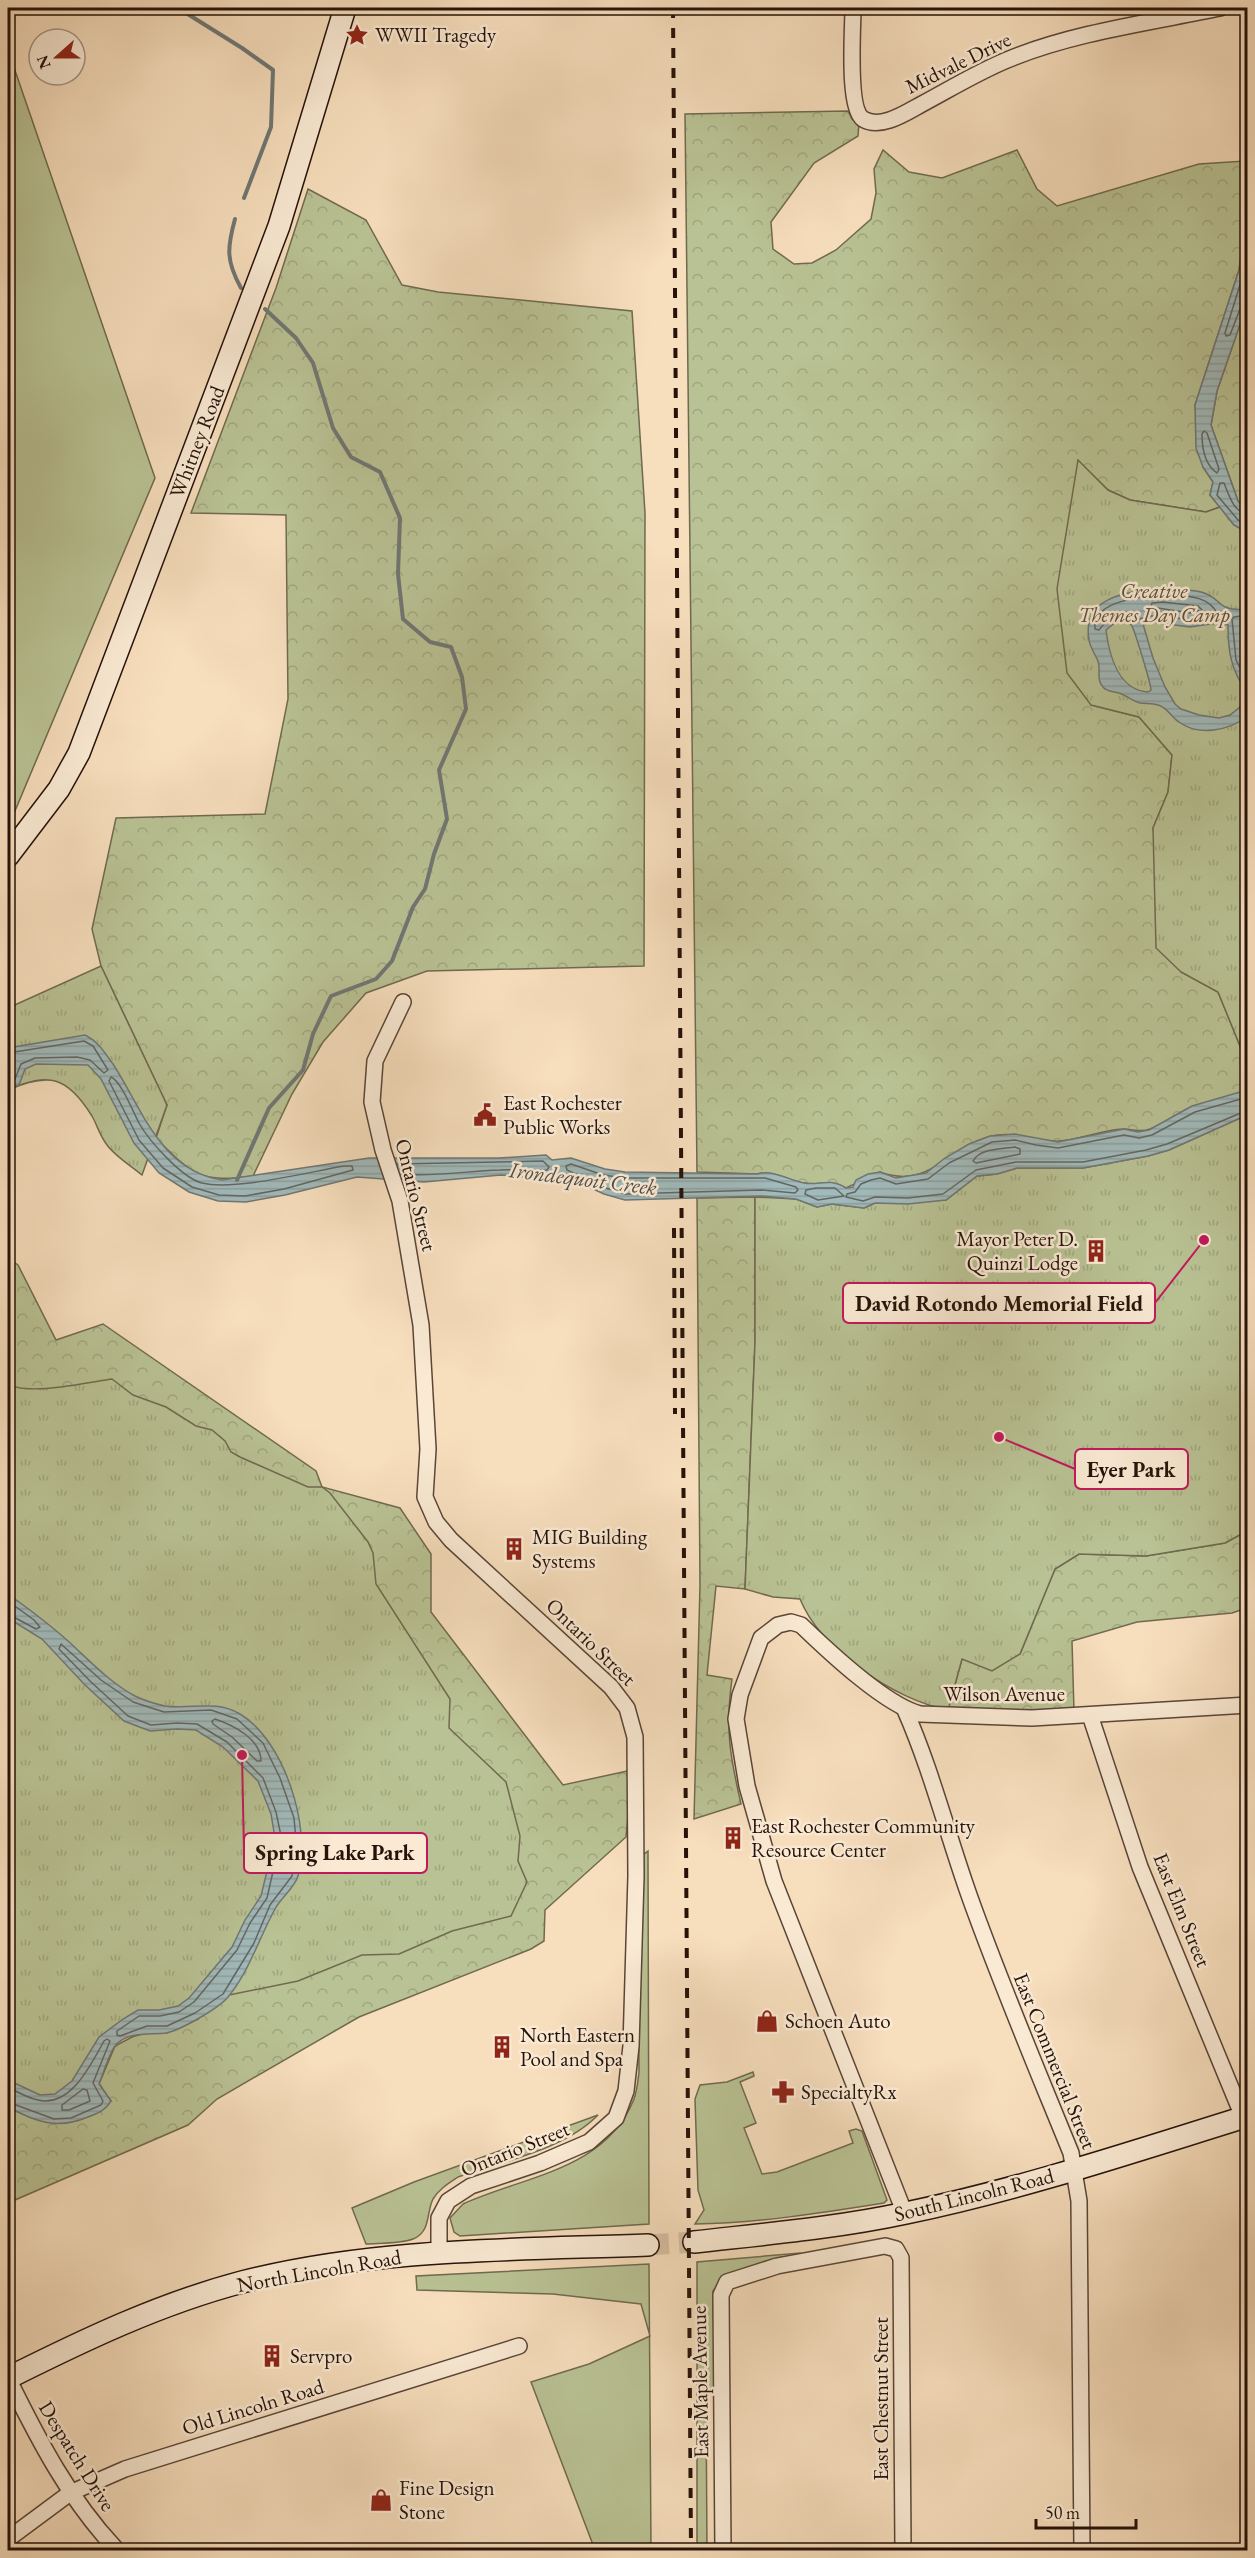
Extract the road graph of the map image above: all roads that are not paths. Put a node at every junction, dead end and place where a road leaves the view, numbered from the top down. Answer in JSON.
{"nodes":[{"id":1,"x":345,"y":8,"type":"edge"},
{"id":2,"x":853,"y":8,"type":"edge"},
{"id":3,"x":1220,"y":8,"type":"edge"},
{"id":4,"x":8,"y":856,"type":"edge"},
{"id":5,"x":403,"y":1002,"type":"dead end"},
{"id":6,"x":1248,"y":1705,"type":"edge"},
{"id":7,"x":905,"y":1710,"type":"junction"},
{"id":8,"x":1090,"y":1714,"type":"junction"},
{"id":9,"x":1245,"y":2116,"type":"edge"},
{"id":10,"x":1075,"y":2169,"type":"junction"},
{"id":11,"x":905,"y":2214,"type":"junction"},
{"id":12,"x":694,"y":2242,"type":"tunnel mouth"},
{"id":13,"x":648,"y":2245,"type":"tunnel mouth"},
{"id":14,"x":896,"y":2248,"type":"joint"},
{"id":15,"x":440,"y":2253,"type":"junction"},
{"id":16,"x":519,"y":2346,"type":"dead end"},
{"id":17,"x":8,"y":2378,"type":"edge"},
{"id":18,"x":70,"y":2493,"type":"junction"},
{"id":19,"x":8,"y":2539,"type":"edge"},
{"id":20,"x":117,"y":2550,"type":"edge"},
{"id":21,"x":723,"y":2550,"type":"edge"},
{"id":22,"x":903,"y":2550,"type":"edge"},
{"id":23,"x":1082,"y":2550,"type":"edge"}],
"edges":[{"from":1,"to":4,"type":"street","name":"Whitney Road"},
{"from":2,"to":3,"type":"street","name":"Midvale Drive"},
{"from":5,"to":15,"type":"street","name":"Ontario Street"},
{"from":6,"to":8,"type":"street","name":"Wilson Avenue"},
{"from":7,"to":8,"type":"street","name":"Wilson Avenue"},
{"from":7,"to":10,"type":"street","name":"East Commercial Street"},
{"from":7,"to":11,"type":"street","name":"Wilson Avenue"},
{"from":8,"to":9,"type":"street","name":"East Elm Street"},
{"from":9,"to":10,"type":"street","name":"South Lincoln Road"},
{"from":10,"to":11,"type":"street","name":"South Lincoln Road"},
{"from":10,"to":23,"type":"street","name":"East Commercial Street"},
{"from":11,"to":12,"type":"street","name":"South Lincoln Road"},
{"from":13,"to":15,"type":"street","name":"North Lincoln Road"},
{"from":14,"to":21,"type":"street","name":"East Maple Avenue"},
{"from":14,"to":22,"type":"street","name":"East Chestnut Street"},
{"from":15,"to":17,"type":"street","name":"North Lincoln Road"},
{"from":16,"to":18,"type":"street","name":"Old Lincoln Road"},
{"from":17,"to":18,"type":"street","name":"Despatch Drive"},
{"from":18,"to":19,"type":"street"},
{"from":18,"to":20,"type":"street","name":"Despatch Drive"}]}
